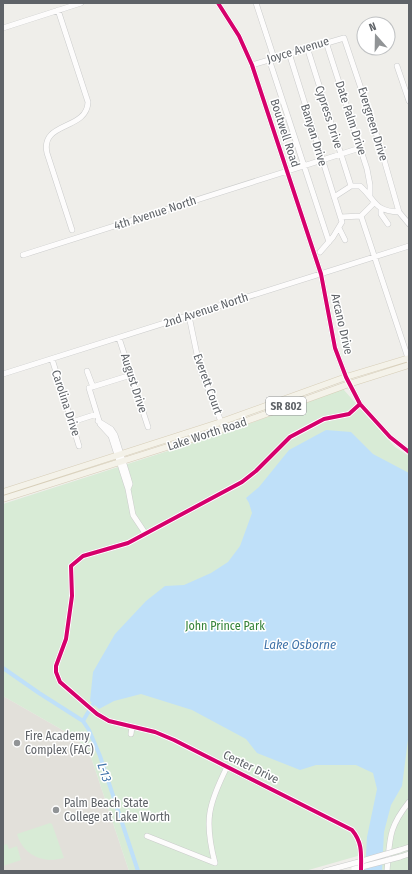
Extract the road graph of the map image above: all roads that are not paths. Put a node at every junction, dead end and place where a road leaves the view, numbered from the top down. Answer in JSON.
{"nodes":[{"id":1,"x":81,"y":3,"type":"edge"},
{"id":2,"x":218,"y":3,"type":"edge"},
{"id":3,"x":256,"y":3,"type":"edge"},
{"id":4,"x":58,"y":10,"type":"junction"},
{"id":5,"x":3,"y":28,"type":"edge"},
{"id":6,"x":344,"y":38,"type":"joint"},
{"id":7,"x":326,"y":42,"type":"junction"},
{"id":8,"x":307,"y":47,"type":"junction"},
{"id":9,"x":289,"y":53,"type":"junction"},
{"id":10,"x":271,"y":58,"type":"junction"},
{"id":11,"x":252,"y":65,"type":"junction"},
{"id":12,"x":397,"y":66,"type":"dead end"},
{"id":13,"x":409,"y":101,"type":"edge"},
{"id":14,"x":360,"y":148,"type":"junction"},
{"id":15,"x":340,"y":154,"type":"junction"},
{"id":16,"x":322,"y":160,"type":"junction"},
{"id":17,"x":304,"y":166,"type":"junction"},
{"id":18,"x":287,"y":171,"type":"junction"},
{"id":19,"x":351,"y":186,"type":"junction"},
{"id":20,"x":370,"y":195,"type":"junction"},
{"id":21,"x":334,"y":197,"type":"junction"},
{"id":22,"x":374,"y":203,"type":"junction"},
{"id":23,"x":381,"y":208,"type":"junction"},
{"id":24,"x":399,"y":212,"type":"junction"},
{"id":25,"x":361,"y":216,"type":"junction"},
{"id":26,"x":340,"y":217,"type":"junction"},
{"id":27,"x":388,"y":224,"type":"dead end"},
{"id":28,"x":409,"y":224,"type":"edge"},
{"id":29,"x":339,"y":228,"type":"junction"},
{"id":30,"x":72,"y":230,"type":"dead end"},
{"id":31,"x":345,"y":240,"type":"dead end"},
{"id":32,"x":329,"y":242,"type":"junction"},
{"id":33,"x":409,"y":246,"type":"edge"},
{"id":34,"x":320,"y":252,"type":"dead end"},
{"id":35,"x":23,"y":256,"type":"dead end"},
{"id":36,"x":374,"y":257,"type":"junction"},
{"id":37,"x":320,"y":274,"type":"junction"},
{"id":38,"x":189,"y":316,"type":"junction"},
{"id":39,"x":119,"y":338,"type":"junction"},
{"id":40,"x":409,"y":359,"type":"edge"},
{"id":41,"x":52,"y":360,"type":"junction"},
{"id":42,"x":409,"y":365,"type":"edge"},
{"id":43,"x":87,"y":371,"type":"dead end"},
{"id":44,"x":3,"y":374,"type":"edge"},
{"id":45,"x":131,"y":375,"type":"junction"},
{"id":46,"x":346,"y":377,"type":"junction"},
{"id":47,"x":349,"y":384,"type":"junction"},
{"id":48,"x":93,"y":387,"type":"junction"},
{"id":49,"x":360,"y":404,"type":"junction"},
{"id":50,"x":96,"y":414,"type":"junction"},
{"id":51,"x":72,"y":422,"type":"junction"},
{"id":52,"x":221,"y":422,"type":"junction"},
{"id":53,"x":148,"y":427,"type":"dead end"},
{"id":54,"x":224,"y":429,"type":"junction"},
{"id":55,"x":79,"y":446,"type":"dead end"},
{"id":56,"x":409,"y":452,"type":"edge"},
{"id":57,"x":120,"y":459,"type":"junction"},
{"id":58,"x":3,"y":492,"type":"edge"},
{"id":59,"x":3,"y":499,"type":"edge"},
{"id":60,"x":145,"y":533,"type":"junction"},
{"id":61,"x":132,"y":727,"type":"junction"},
{"id":62,"x":131,"y":734,"type":"dead end"},
{"id":63,"x":227,"y":767,"type":"junction"},
{"id":64,"x":409,"y":802,"type":"edge"},
{"id":65,"x":147,"y":836,"type":"dead end"},
{"id":66,"x":409,"y":847,"type":"edge"},
{"id":67,"x":409,"y":854,"type":"edge"},
{"id":68,"x":325,"y":871,"type":"edge"},
{"id":69,"x":349,"y":871,"type":"edge"},
{"id":70,"x":360,"y":871,"type":"edge"},
{"id":71,"x":387,"y":871,"type":"edge"}],
"edges":[{"from":1,"to":4,"type":"street"},
{"from":2,"to":11,"type":"street","name":"Boutwell Road"},
{"from":3,"to":10,"type":"street"},
{"from":4,"to":5,"type":"street"},
{"from":4,"to":30,"type":"street"},
{"from":6,"to":7,"type":"street","name":"Joyce Avenue"},
{"from":6,"to":24,"type":"street","name":"Evergreen Drive"},
{"from":7,"to":8,"type":"street","name":"Joyce Avenue"},
{"from":7,"to":14,"type":"street","name":"Date Palm Drive"},
{"from":8,"to":9,"type":"street","name":"Joyce Avenue"},
{"from":8,"to":15,"type":"street","name":"Cypress Drive"},
{"from":9,"to":10,"type":"street","name":"Joyce Avenue"},
{"from":9,"to":16,"type":"street","name":"Banyan Drive"},
{"from":10,"to":11,"type":"street","name":"Joyce Avenue"},
{"from":10,"to":17,"type":"street"},
{"from":11,"to":18,"type":"street","name":"Boutwell Road"},
{"from":12,"to":13,"type":"street"},
{"from":14,"to":15,"type":"street","name":"4th Avenue North"},
{"from":14,"to":20,"type":"street","name":"Date Palm Drive"},
{"from":15,"to":16,"type":"street","name":"4th Avenue North"},
{"from":15,"to":19,"type":"street","name":"Cypress Drive"},
{"from":16,"to":17,"type":"street","name":"4th Avenue North"},
{"from":16,"to":21,"type":"street","name":"Banyan Drive"},
{"from":17,"to":18,"type":"street","name":"4th Avenue North"},
{"from":17,"to":32,"type":"street"},
{"from":18,"to":35,"type":"street","name":"4th Avenue North"},
{"from":18,"to":37,"type":"street","name":"Boutwell Road"},
{"from":19,"to":20,"type":"street"},
{"from":19,"to":21,"type":"street"},
{"from":20,"to":22,"type":"street"},
{"from":21,"to":26,"type":"street","name":"Banyan Drive"},
{"from":22,"to":23,"type":"street"},
{"from":22,"to":25,"type":"street"},
{"from":23,"to":24,"type":"street"},
{"from":23,"to":27,"type":"street"},
{"from":24,"to":28,"type":"street"},
{"from":25,"to":26,"type":"street"},
{"from":25,"to":36,"type":"street"},
{"from":26,"to":29,"type":"street"},
{"from":29,"to":31,"type":"street"},
{"from":29,"to":32,"type":"street"},
{"from":32,"to":34,"type":"street"},
{"from":33,"to":36,"type":"street","name":"2nd Avenue North"},
{"from":36,"to":37,"type":"street","name":"2nd Avenue North"},
{"from":36,"to":40,"type":"street"},
{"from":37,"to":38,"type":"street","name":"2nd Avenue North"},
{"from":37,"to":46,"type":"street","name":"Arcano Drive"},
{"from":38,"to":39,"type":"street","name":"2nd Avenue North"},
{"from":38,"to":52,"type":"street","name":"Everett Court"},
{"from":39,"to":41,"type":"street","name":"2nd Avenue North"},
{"from":39,"to":45,"type":"street","name":"August Drive"},
{"from":40,"to":46,"type":"main road","name":"Lake Worth Road","number":"SR 802"},
{"from":41,"to":44,"type":"street","name":"2nd Avenue North"},
{"from":41,"to":51,"type":"street","name":"Carolina Drive"},
{"from":42,"to":47,"type":"main road","name":"Lake Worth Road","number":"SR 802"},
{"from":43,"to":48,"type":"street"},
{"from":45,"to":48,"type":"street"},
{"from":45,"to":53,"type":"street","name":"August Drive"},
{"from":46,"to":47,"type":"street","name":"Arcano Drive"},
{"from":46,"to":52,"type":"main road","name":"Lake Worth Road","number":"SR 802"},
{"from":47,"to":49,"type":"street","name":"Arcano Drive"},
{"from":47,"to":54,"type":"main road","name":"Lake Worth Road","number":"SR 802"},
{"from":48,"to":50,"type":"street"},
{"from":49,"to":56,"type":"street","name":"Arcano Drive"},
{"from":49,"to":60,"type":"street"},
{"from":50,"to":51,"type":"street"},
{"from":50,"to":57,"type":"street"},
{"from":51,"to":55,"type":"street","name":"Carolina Drive"},
{"from":52,"to":54,"type":"street","name":"Everett Court"},
{"from":52,"to":57,"type":"main road","name":"Lake Worth Road","number":"SR 802"},
{"from":54,"to":57,"type":"main road","name":"Lake Worth Road","number":"SR 802"},
{"from":57,"to":58,"type":"main road","name":"Lake Worth Road","number":"SR 802"},
{"from":57,"to":59,"type":"main road","name":"Lake Worth Road","number":"SR 802"},
{"from":57,"to":60,"type":"street"},
{"from":60,"to":61,"type":"street","name":"Center Drive"},
{"from":61,"to":62,"type":"street"},
{"from":61,"to":63,"type":"street","name":"Center Drive"},
{"from":63,"to":65,"type":"street"},
{"from":63,"to":70,"type":"street","name":"Center Drive"},
{"from":64,"to":71,"type":"street"},
{"from":66,"to":68,"type":"street","bridge":true},
{"from":67,"to":69,"type":"street","bridge":true}]}
